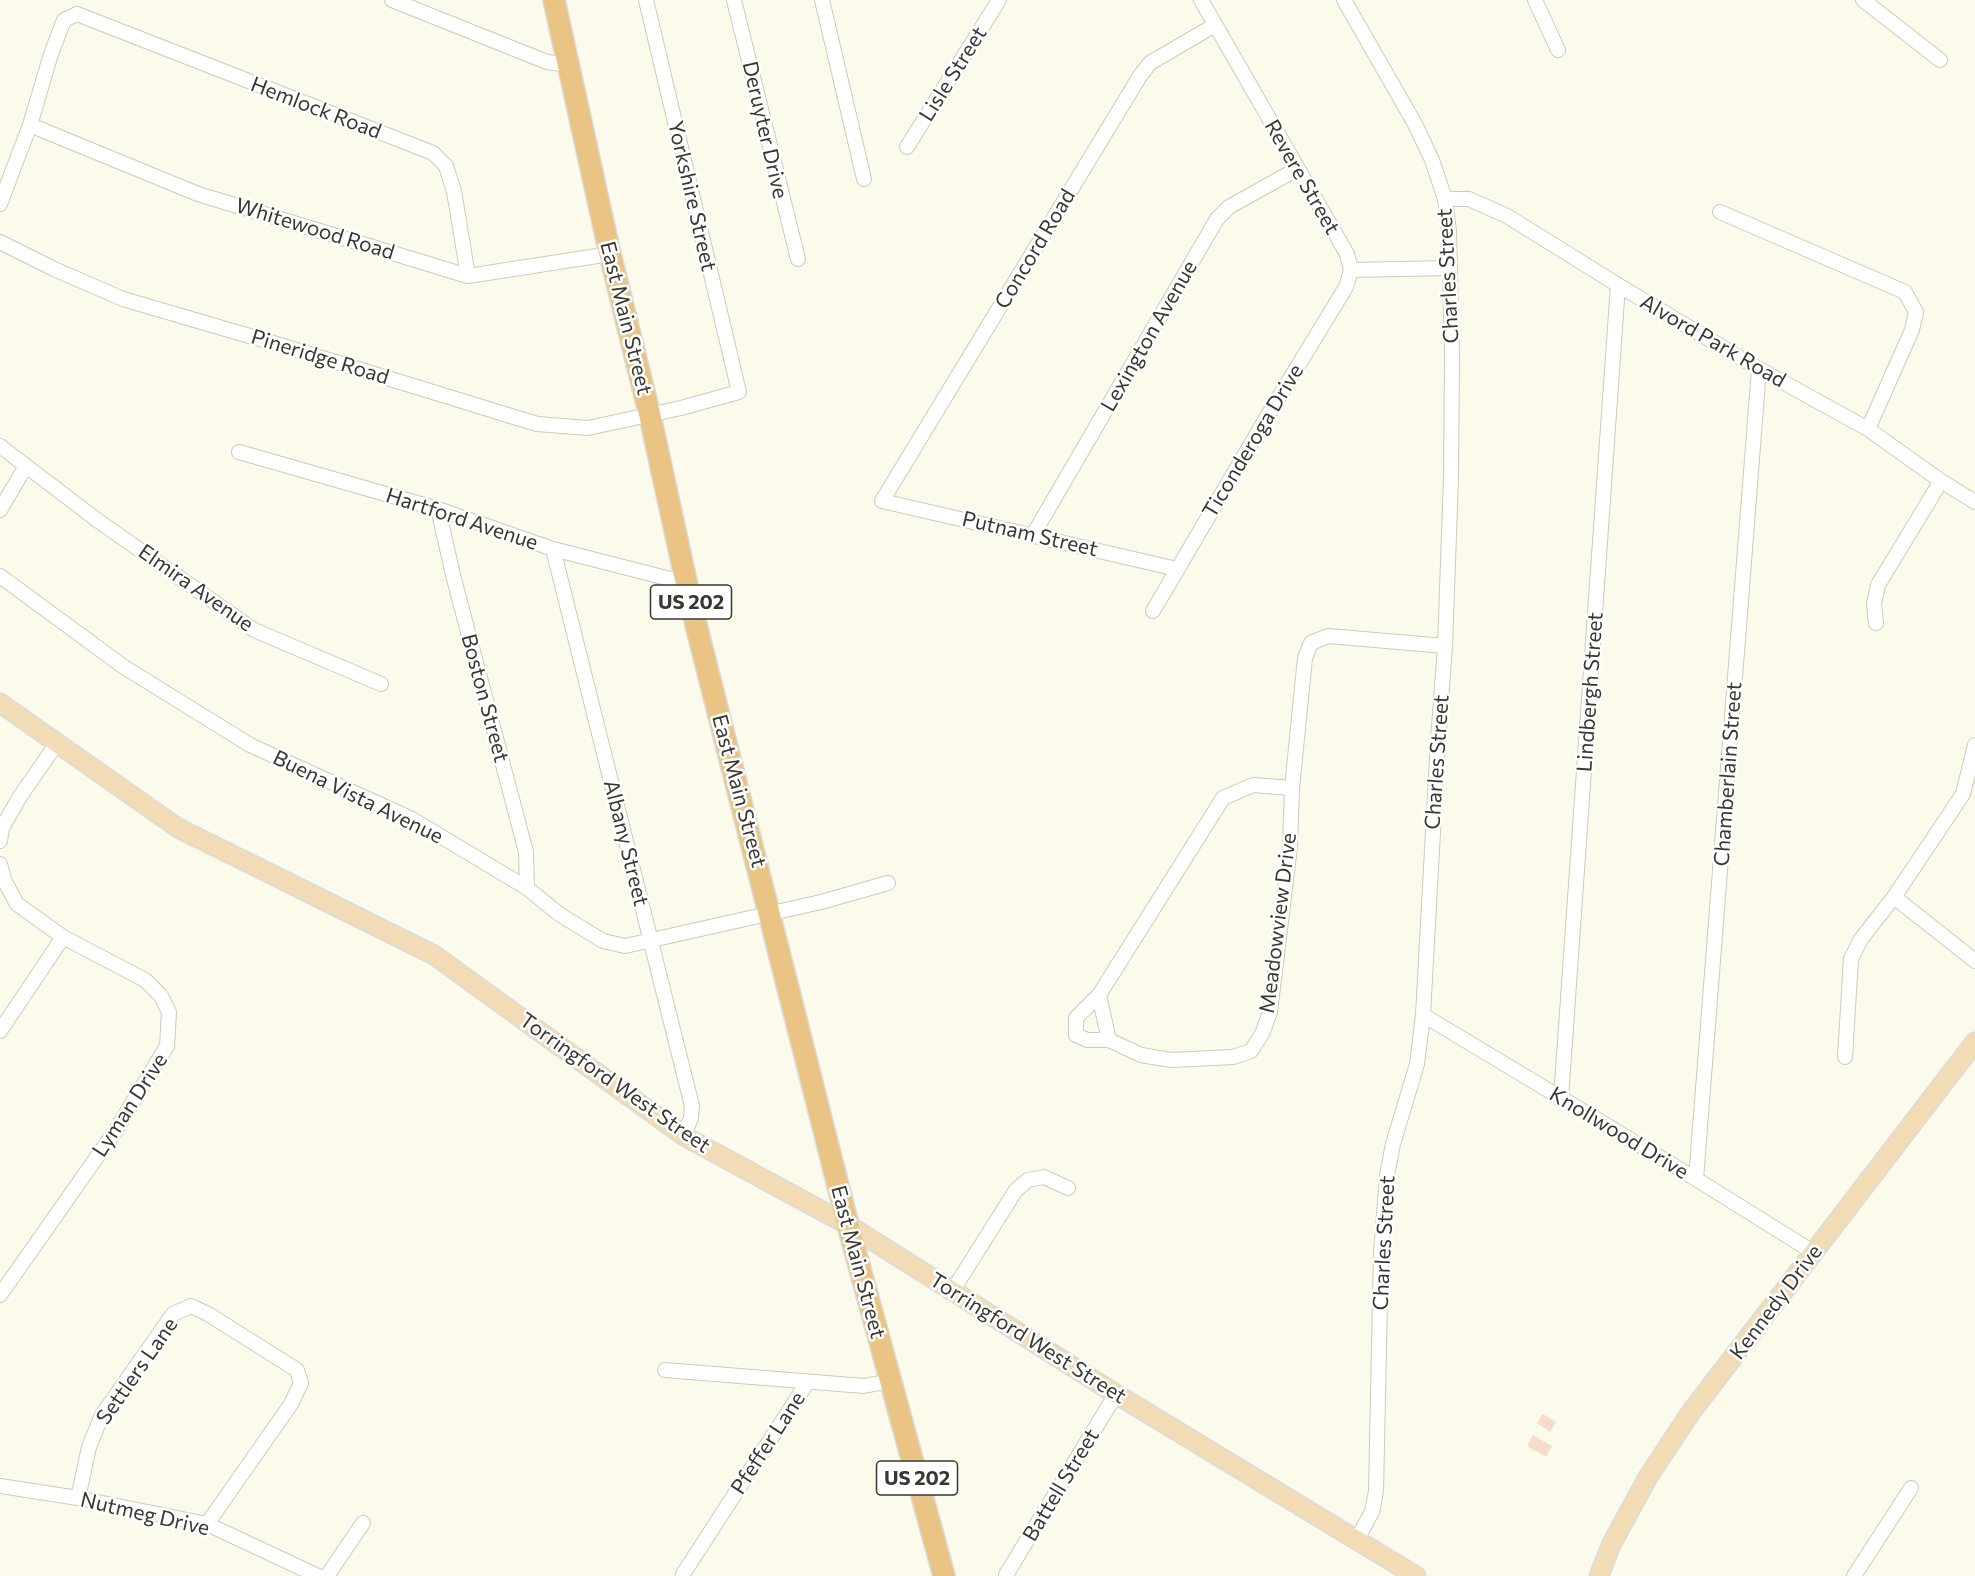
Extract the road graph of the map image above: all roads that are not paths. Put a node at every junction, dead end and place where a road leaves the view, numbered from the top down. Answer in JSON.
{"nodes":[{"id":1,"x":392,"y":0,"type":"edge"},
{"id":2,"x":554,"y":0,"type":"edge"},
{"id":3,"x":646,"y":0,"type":"edge"},
{"id":4,"x":734,"y":0,"type":"edge"},
{"id":5,"x":822,"y":0,"type":"edge"},
{"id":6,"x":999,"y":0,"type":"edge"},
{"id":7,"x":1201,"y":0,"type":"edge"},
{"id":8,"x":1344,"y":0,"type":"edge"},
{"id":9,"x":1535,"y":0,"type":"edge"},
{"id":10,"x":1863,"y":0,"type":"edge"},
{"id":11,"x":1215,"y":25,"type":"junction"},
{"id":12,"x":1558,"y":50,"type":"dead end"},
{"id":13,"x":1940,"y":60,"type":"dead end"},
{"id":14,"x":568,"y":65,"type":"junction"},
{"id":15,"x":30,"y":125,"type":"junction"},
{"id":16,"x":907,"y":147,"type":"dead end"},
{"id":17,"x":1297,"y":169,"type":"junction"},
{"id":18,"x":864,"y":179,"type":"dead end"},
{"id":19,"x":1445,"y":199,"type":"junction"},
{"id":20,"x":0,"y":204,"type":"edge"},
{"id":21,"x":1720,"y":212,"type":"dead end"},
{"id":22,"x":0,"y":242,"type":"edge"},
{"id":23,"x":610,"y":254,"type":"junction"},
{"id":24,"x":798,"y":259,"type":"dead end"},
{"id":25,"x":1449,"y":268,"type":"junction"},
{"id":26,"x":1351,"y":270,"type":"junction"},
{"id":27,"x":468,"y":276,"type":"junction"},
{"id":28,"x":1618,"y":285,"type":"junction"},
{"id":29,"x":1759,"y":369,"type":"junction"},
{"id":30,"x":650,"y":416,"type":"junction"},
{"id":31,"x":1868,"y":429,"type":"junction"},
{"id":32,"x":0,"y":446,"type":"edge"},
{"id":33,"x":239,"y":452,"type":"dead end"},
{"id":34,"x":26,"y":466,"type":"junction"},
{"id":35,"x":1941,"y":481,"type":"junction"},
{"id":36,"x":882,"y":501,"type":"joint"},
{"id":37,"x":1975,"y":502,"type":"edge"},
{"id":38,"x":438,"y":509,"type":"junction"},
{"id":39,"x":0,"y":510,"type":"edge"},
{"id":40,"x":1033,"y":535,"type":"junction"},
{"id":41,"x":554,"y":549,"type":"junction"},
{"id":42,"x":1177,"y":569,"type":"junction"},
{"id":43,"x":0,"y":576,"type":"edge"},
{"id":44,"x":686,"y":583,"type":"junction"},
{"id":45,"x":1153,"y":611,"type":"dead end"},
{"id":46,"x":1876,"y":622,"type":"dead end"},
{"id":47,"x":1446,"y":646,"type":"junction"},
{"id":48,"x":381,"y":684,"type":"dead end"},
{"id":49,"x":0,"y":703,"type":"edge"},
{"id":50,"x":57,"y":743,"type":"junction"},
{"id":51,"x":1975,"y":744,"type":"edge"},
{"id":52,"x":1292,"y":788,"type":"junction"},
{"id":53,"x":0,"y":841,"type":"edge"},
{"id":54,"x":0,"y":864,"type":"edge"},
{"id":55,"x":888,"y":883,"type":"dead end"},
{"id":56,"x":527,"y":888,"type":"junction"},
{"id":57,"x":1894,"y":897,"type":"junction"},
{"id":58,"x":771,"y":914,"type":"junction"},
{"id":59,"x":63,"y":938,"type":"junction"},
{"id":60,"x":650,"y":939,"type":"junction"},
{"id":61,"x":1975,"y":961,"type":"edge"},
{"id":62,"x":1099,"y":995,"type":"junction"},
{"id":63,"x":1423,"y":1015,"type":"junction"},
{"id":64,"x":0,"y":1032,"type":"edge"},
{"id":65,"x":1109,"y":1040,"type":"junction"},
{"id":66,"x":1975,"y":1042,"type":"edge"},
{"id":67,"x":1845,"y":1057,"type":"dead end"},
{"id":68,"x":1561,"y":1098,"type":"junction"},
{"id":69,"x":684,"y":1136,"type":"junction"},
{"id":70,"x":1696,"y":1179,"type":"junction"},
{"id":71,"x":1068,"y":1188,"type":"dead end"},
{"id":72,"x":848,"y":1225,"type":"junction"},
{"id":73,"x":1813,"y":1252,"type":"junction"},
{"id":74,"x":953,"y":1290,"type":"junction"},
{"id":75,"x":0,"y":1295,"type":"edge"},
{"id":76,"x":665,"y":1370,"type":"dead end"},
{"id":77,"x":890,"y":1381,"type":"junction"},
{"id":78,"x":807,"y":1383,"type":"junction"},
{"id":79,"x":1116,"y":1394,"type":"junction"},
{"id":80,"x":0,"y":1486,"type":"edge"},
{"id":81,"x":1911,"y":1488,"type":"dead end"},
{"id":82,"x":78,"y":1498,"type":"junction"},
{"id":83,"x":363,"y":1523,"type":"dead end"},
{"id":84,"x":207,"y":1524,"type":"junction"},
{"id":85,"x":1357,"y":1539,"type":"junction"},
{"id":86,"x":683,"y":1574,"type":"dead end"},
{"id":87,"x":318,"y":1576,"type":"edge"},
{"id":88,"x":327,"y":1576,"type":"edge"},
{"id":89,"x":944,"y":1576,"type":"edge"},
{"id":90,"x":1005,"y":1576,"type":"edge"},
{"id":91,"x":1416,"y":1576,"type":"edge"},
{"id":92,"x":1599,"y":1576,"type":"edge"},
{"id":93,"x":1854,"y":1576,"type":"edge"}],
"edges":[{"from":1,"to":14,"type":"street"},
{"from":2,"to":14,"type":"highway","name":"East Main Street","number":"US 202"},
{"from":3,"to":30,"type":"street","name":"Yorkshire Street"},
{"from":4,"to":24,"type":"street","name":"Deruyter Drive"},
{"from":5,"to":18,"type":"street"},
{"from":6,"to":16,"type":"street","name":"Lisle Street"},
{"from":7,"to":11,"type":"street","name":"Revere Street"},
{"from":8,"to":19,"type":"street","name":"Charles Street"},
{"from":9,"to":12,"type":"street"},
{"from":10,"to":13,"type":"street"},
{"from":11,"to":17,"type":"street","name":"Revere Street"},
{"from":11,"to":36,"type":"street","name":"Concord Road"},
{"from":14,"to":23,"type":"highway","name":"East Main Street","number":"US 202"},
{"from":15,"to":20,"type":"street"},
{"from":15,"to":27,"type":"street","name":"Whitewood Road"},
{"from":15,"to":27,"type":"street","name":"Hemlock Road"},
{"from":17,"to":26,"type":"street","name":"Revere Street"},
{"from":17,"to":40,"type":"street","name":"Lexington Avenue"},
{"from":19,"to":25,"type":"street","name":"Charles Street"},
{"from":19,"to":28,"type":"street","name":"Alvord Park Road"},
{"from":21,"to":31,"type":"street"},
{"from":22,"to":30,"type":"street","name":"Pineridge Road"},
{"from":23,"to":27,"type":"street","name":"Whitewood Road"},
{"from":23,"to":30,"type":"highway","name":"East Main Street","number":"US 202"},
{"from":25,"to":26,"type":"street"},
{"from":25,"to":47,"type":"street","name":"Charles Street"},
{"from":26,"to":42,"type":"street","name":"Ticonderoga Drive"},
{"from":28,"to":29,"type":"street","name":"Alvord Park Road"},
{"from":28,"to":68,"type":"street","name":"Lindbergh Street"},
{"from":29,"to":31,"type":"street","name":"Alvord Park Road"},
{"from":29,"to":70,"type":"street","name":"Chamberlain Street"},
{"from":30,"to":44,"type":"highway","name":"East Main Street","number":"US 202"},
{"from":31,"to":35,"type":"street","name":"Alvord Park Road"},
{"from":32,"to":34,"type":"street","name":"Elmira Avenue"},
{"from":33,"to":38,"type":"street","name":"Hartford Avenue"},
{"from":34,"to":39,"type":"street"},
{"from":34,"to":48,"type":"street","name":"Elmira Avenue"},
{"from":35,"to":37,"type":"street","name":"Alvord Park Road"},
{"from":35,"to":46,"type":"street"},
{"from":36,"to":40,"type":"street","name":"Putnam Street"},
{"from":38,"to":41,"type":"street","name":"Hartford Avenue"},
{"from":38,"to":56,"type":"street","name":"Boston Street"},
{"from":40,"to":42,"type":"street","name":"Putnam Street"},
{"from":41,"to":44,"type":"street","name":"Hartford Avenue"},
{"from":41,"to":60,"type":"street","name":"Albany Street"},
{"from":42,"to":45,"type":"street","name":"Ticonderoga Drive"},
{"from":43,"to":56,"type":"street","name":"Buena Vista Avenue"},
{"from":44,"to":58,"type":"highway","name":"East Main Street","number":"US 202"},
{"from":47,"to":52,"type":"street","name":"Meadowview Drive"},
{"from":47,"to":63,"type":"street","name":"Charles Street"},
{"from":49,"to":50,"type":"main road","name":"Torringford West Street"},
{"from":50,"to":53,"type":"street"},
{"from":50,"to":69,"type":"main road","name":"Torringford West Street"},
{"from":51,"to":57,"type":"street"},
{"from":52,"to":62,"type":"street","name":"Meadowview Drive"},
{"from":52,"to":65,"type":"street","name":"Meadowview Drive"},
{"from":54,"to":59,"type":"street","name":"Lyman Drive"},
{"from":55,"to":58,"type":"street","name":"Buena Vista Avenue"},
{"from":56,"to":60,"type":"street","name":"Buena Vista Avenue"},
{"from":57,"to":61,"type":"street"},
{"from":57,"to":67,"type":"street"},
{"from":58,"to":60,"type":"street","name":"Buena Vista Avenue"},
{"from":58,"to":72,"type":"highway","name":"East Main Street","number":"US 202"},
{"from":59,"to":64,"type":"street"},
{"from":59,"to":75,"type":"street","name":"Lyman Drive"},
{"from":60,"to":69,"type":"street","name":"Albany Street"},
{"from":62,"to":65,"type":"street"},
{"from":62,"to":65,"type":"street","name":"Meadowview Drive"},
{"from":63,"to":68,"type":"street","name":"Knollwood Drive"},
{"from":63,"to":85,"type":"street","name":"Charles Street"},
{"from":66,"to":73,"type":"main road","name":"Kennedy Drive"},
{"from":68,"to":70,"type":"street","name":"Knollwood Drive"},
{"from":69,"to":72,"type":"main road","name":"Torringford West Street"},
{"from":70,"to":73,"type":"street","name":"Knollwood Drive"},
{"from":71,"to":74,"type":"street"},
{"from":72,"to":74,"type":"main road","name":"Torringford West Street"},
{"from":72,"to":77,"type":"highway","name":"East Main Street","number":"US 202"},
{"from":73,"to":92,"type":"main road","name":"Kennedy Drive"},
{"from":74,"to":79,"type":"main road","name":"Torringford West Street"},
{"from":76,"to":78,"type":"street"},
{"from":77,"to":78,"type":"street","name":"Pfeffer Lane"},
{"from":77,"to":89,"type":"highway","name":"East Main Street","number":"US 202"},
{"from":78,"to":86,"type":"street","name":"Pfeffer Lane"},
{"from":79,"to":85,"type":"main road","name":"Torringford West Street"},
{"from":79,"to":90,"type":"street","name":"Battell Street"},
{"from":80,"to":82,"type":"street","name":"Nutmeg Drive"},
{"from":81,"to":93,"type":"street"},
{"from":82,"to":84,"type":"street","name":"Nutmeg Drive"},
{"from":82,"to":84,"type":"street","name":"Settlers Lane"},
{"from":83,"to":88,"type":"street"},
{"from":84,"to":87,"type":"street","name":"Nutmeg Drive"},
{"from":85,"to":91,"type":"main road","name":"Torringford West Street"}]}
